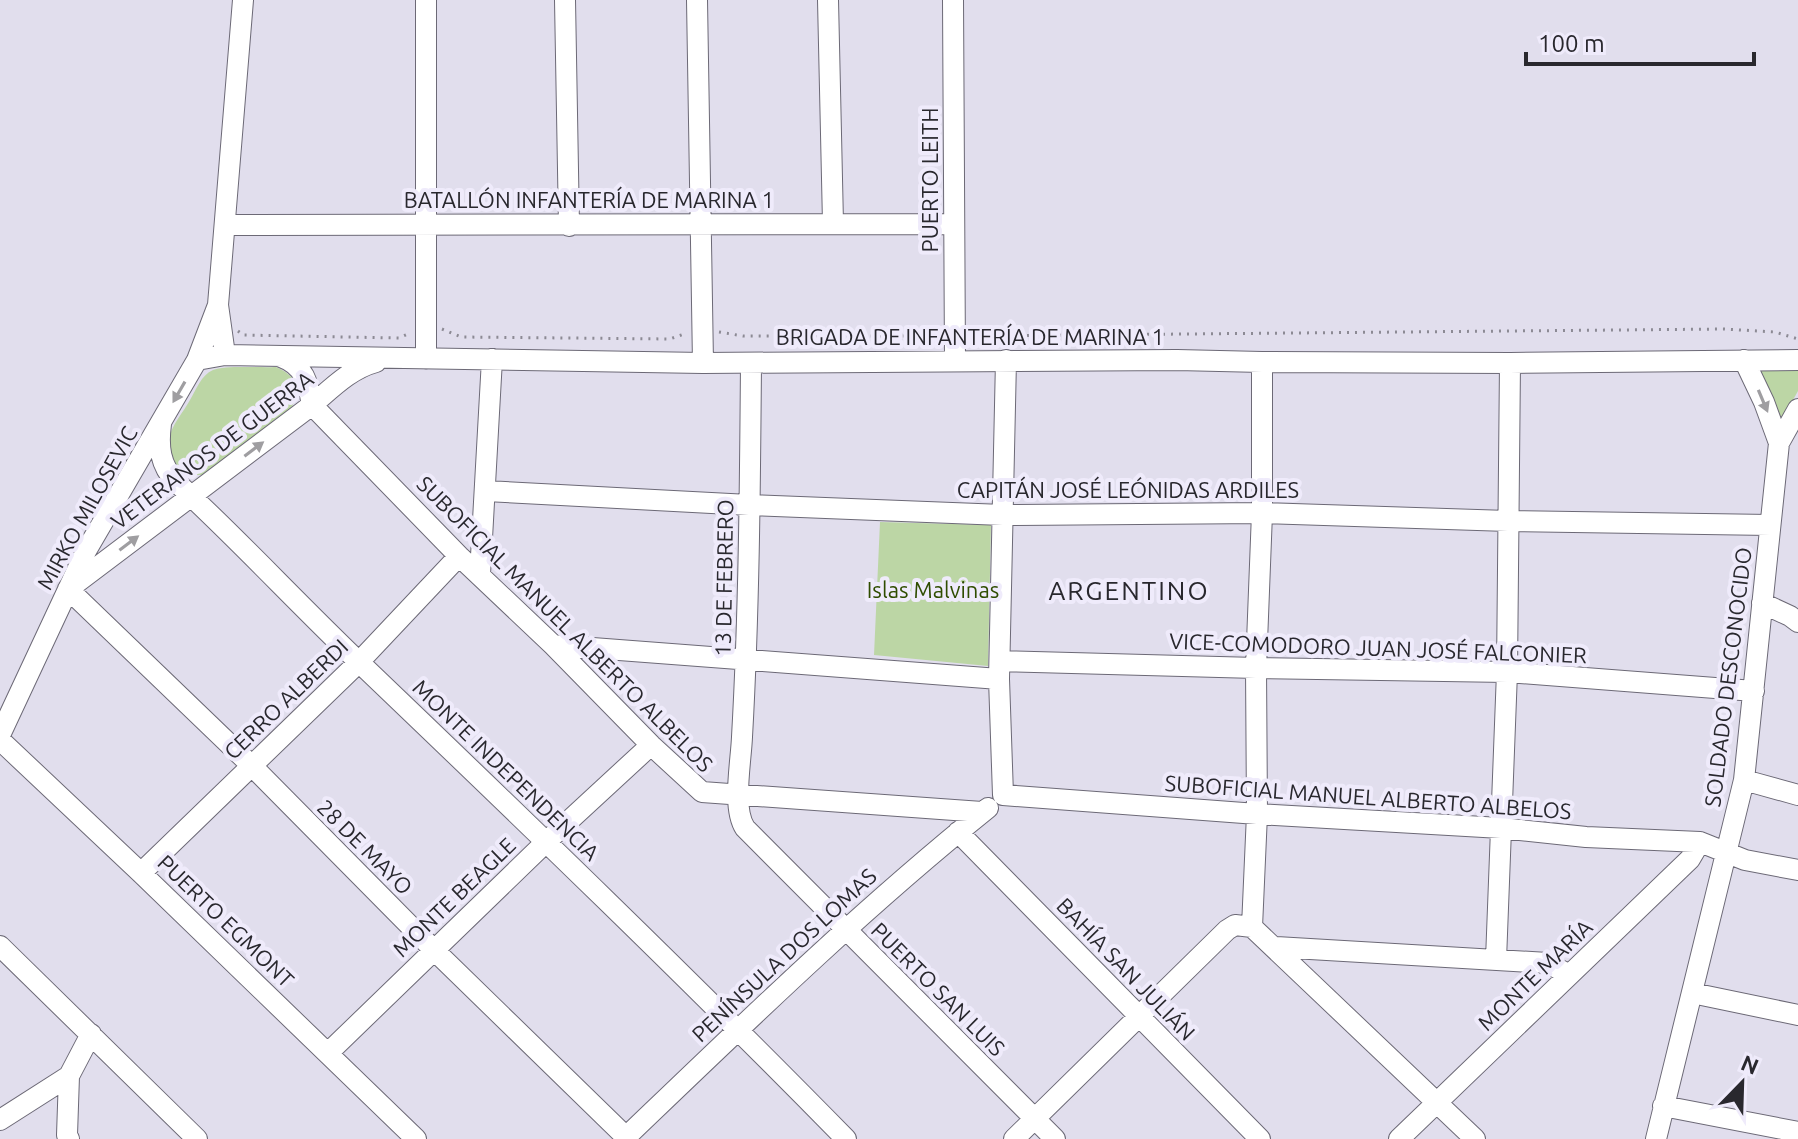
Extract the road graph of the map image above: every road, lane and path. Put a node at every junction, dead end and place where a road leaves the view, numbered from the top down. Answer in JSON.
{"nodes":[{"id":1,"x":243,"y":0,"type":"edge"},
{"id":2,"x":426,"y":0,"type":"edge"},
{"id":3,"x":565,"y":0,"type":"edge"},
{"id":4,"x":697,"y":0,"type":"edge"},
{"id":5,"x":828,"y":0,"type":"edge"},
{"id":6,"x":953,"y":0,"type":"edge"},
{"id":7,"x":833,"y":223,"type":"junction"},
{"id":8,"x":953,"y":224,"type":"junction"},
{"id":9,"x":225,"y":225,"type":"junction"},
{"id":10,"x":426,"y":225,"type":"junction"},
{"id":11,"x":701,"y":225,"type":"junction"},
{"id":12,"x":569,"y":226,"type":"junction"},
{"id":13,"x":218,"y":305,"type":"junction"},
{"id":14,"x":234,"y":327,"type":"dead end"},
{"id":15,"x":426,"y":328,"type":"junction"},
{"id":16,"x":702,"y":330,"type":"junction"},
{"id":17,"x":955,"y":336,"type":"junction"},
{"id":18,"x":1798,"y":339,"type":"edge"},
{"id":19,"x":225,"y":355,"type":"junction"},
{"id":20,"x":277,"y":356,"type":"junction"},
{"id":21,"x":390,"y":359,"type":"junction"},
{"id":22,"x":426,"y":359,"type":"junction"},
{"id":23,"x":492,"y":359,"type":"junction"},
{"id":24,"x":197,"y":360,"type":"junction"},
{"id":25,"x":955,"y":360,"type":"junction"},
{"id":26,"x":1006,"y":360,"type":"junction"},
{"id":27,"x":1744,"y":360,"type":"junction"},
{"id":28,"x":1798,"y":360,"type":"edge"},
{"id":29,"x":1262,"y":362,"type":"junction"},
{"id":30,"x":703,"y":363,"type":"junction"},
{"id":31,"x":751,"y":363,"type":"junction"},
{"id":32,"x":1510,"y":363,"type":"junction"},
{"id":33,"x":312,"y":405,"type":"junction"},
{"id":34,"x":1798,"y":409,"type":"edge"},
{"id":35,"x":161,"y":424,"type":"junction"},
{"id":36,"x":1788,"y":444,"type":"edge"},
{"id":37,"x":486,"y":491,"type":"junction"},
{"id":38,"x":191,"y":496,"type":"junction"},
{"id":39,"x":749,"y":505,"type":"junction"},
{"id":40,"x":1262,"y":513,"type":"junction"},
{"id":41,"x":1003,"y":515,"type":"junction"},
{"id":42,"x":1508,"y":521,"type":"junction"},
{"id":43,"x":1770,"y":525,"type":"junction"},
{"id":44,"x":459,"y":556,"type":"junction"},
{"id":45,"x":480,"y":574,"type":"junction"},
{"id":46,"x":68,"y":589,"type":"junction"},
{"id":47,"x":1762,"y":603,"type":"junction"},
{"id":48,"x":1798,"y":622,"type":"edge"},
{"id":49,"x":553,"y":645,"type":"junction"},
{"id":50,"x":746,"y":660,"type":"junction"},
{"id":51,"x":359,"y":662,"type":"junction"},
{"id":52,"x":1256,"y":668,"type":"junction"},
{"id":53,"x":1000,"y":670,"type":"junction"},
{"id":54,"x":1507,"y":672,"type":"junction"},
{"id":55,"x":1754,"y":691,"type":"junction"},
{"id":56,"x":0,"y":738,"type":"edge"},
{"id":57,"x":651,"y":745,"type":"junction"},
{"id":58,"x":252,"y":766,"type":"junction"},
{"id":59,"x":1744,"y":780,"type":"junction"},
{"id":60,"x":739,"y":795,"type":"junction"},
{"id":61,"x":1003,"y":795,"type":"junction"},
{"id":62,"x":1798,"y":795,"type":"edge"},
{"id":63,"x":982,"y":812,"type":"junction"},
{"id":64,"x":1257,"y":814,"type":"junction"},
{"id":65,"x":1501,"y":828,"type":"junction"},
{"id":66,"x":958,"y":832,"type":"junction"},
{"id":67,"x":547,"y":841,"type":"junction"},
{"id":68,"x":1700,"y":842,"type":"junction"},
{"id":69,"x":1727,"y":853,"type":"junction"},
{"id":70,"x":1798,"y":870,"type":"edge"},
{"id":71,"x":141,"y":873,"type":"junction"},
{"id":72,"x":1252,"y":927,"type":"junction"},
{"id":73,"x":844,"y":930,"type":"junction"},
{"id":74,"x":0,"y":946,"type":"edge"},
{"id":75,"x":1276,"y":947,"type":"junction"},
{"id":76,"x":434,"y":950,"type":"junction"},
{"id":77,"x":1496,"y":960,"type":"junction"},
{"id":78,"x":1569,"y":975,"type":"junction"},
{"id":79,"x":1692,"y":993,"type":"junction"},
{"id":80,"x":1140,"y":1015,"type":"junction"},
{"id":81,"x":1798,"y":1015,"type":"edge"},
{"id":82,"x":738,"y":1028,"type":"junction"},
{"id":83,"x":91,"y":1034,"type":"junction"},
{"id":84,"x":328,"y":1053,"type":"junction"},
{"id":85,"x":69,"y":1076,"type":"junction"},
{"id":86,"x":1437,"y":1103,"type":"junction"},
{"id":87,"x":1663,"y":1106,"type":"junction"},
{"id":88,"x":1035,"y":1119,"type":"junction"},
{"id":89,"x":0,"y":1120,"type":"edge"},
{"id":90,"x":1798,"y":1132,"type":"edge"},
{"id":91,"x":626,"y":1138,"type":"edge"},
{"id":92,"x":69,"y":1139,"type":"edge"},
{"id":93,"x":197,"y":1139,"type":"edge"},
{"id":94,"x":416,"y":1139,"type":"edge"},
{"id":95,"x":846,"y":1139,"type":"edge"},
{"id":96,"x":1014,"y":1139,"type":"edge"},
{"id":97,"x":1055,"y":1139,"type":"edge"},
{"id":98,"x":1260,"y":1139,"type":"edge"},
{"id":99,"x":1399,"y":1139,"type":"edge"},
{"id":100,"x":1475,"y":1139,"type":"edge"},
{"id":101,"x":1656,"y":1139,"type":"edge"}],
"edges":[{"from":1,"to":9,"type":"street","name":"MIRKO MILOSEVIC"},
{"from":2,"to":10,"type":"street"},
{"from":3,"to":12,"type":"street"},
{"from":4,"to":11,"type":"street"},
{"from":5,"to":7,"type":"street"},
{"from":6,"to":8,"type":"street","name":"PUERTO LEITH"},
{"from":7,"to":8,"type":"street","name":"BATALLÓN INFANTERÍA DE MARINA 1"},
{"from":7,"to":11,"type":"street","name":"BATALLÓN INFANTERÍA DE MARINA 1"},
{"from":8,"to":17,"type":"street","name":"PUERTO LEITH"},
{"from":9,"to":10,"type":"street","name":"BATALLÓN INFANTERÍA DE MARINA 1"},
{"from":9,"to":13,"type":"street","name":"MIRKO MILOSEVIC"},
{"from":10,"to":12,"type":"street","name":"BATALLÓN INFANTERÍA DE MARINA 1"},
{"from":10,"to":15,"type":"street"},
{"from":11,"to":12,"type":"street","name":"BATALLÓN INFANTERÍA DE MARINA 1"},
{"from":11,"to":16,"type":"street"},
{"from":13,"to":19,"type":"street","name":"MIRKO MILOSEVIC"},
{"from":13,"to":24,"type":"street","name":"MIRKO MILOSEVIC"},
{"from":14,"to":15,"type":"path"},
{"from":15,"to":16,"type":"path"},
{"from":15,"to":22,"type":"street"},
{"from":16,"to":17,"type":"path"},
{"from":16,"to":30,"type":"street"},
{"from":17,"to":18,"type":"path"},
{"from":17,"to":25,"type":"street","name":"PUERTO LEITH"},
{"from":19,"to":20,"type":"street","name":"BRIGADA DE INFANTERÍA DE MARINA 1"},
{"from":19,"to":24,"type":"street","name":"BRIGADA DE INFANTERÍA DE MARINA 1"},
{"from":20,"to":21,"type":"street","name":"BRIGADA DE INFANTERÍA DE MARINA 1"},
{"from":20,"to":33,"type":"street","name":"SUBOFICIAL MANUEL ALBERTO ALBELOS"},
{"from":21,"to":22,"type":"street","name":"BRIGADA DE INFANTERÍA DE MARINA 1"},
{"from":21,"to":33,"type":"street","name":"VETERANOS DE GUERRA"},
{"from":22,"to":23,"type":"street","name":"BRIGADA DE INFANTERÍA DE MARINA 1"},
{"from":23,"to":30,"type":"street","name":"BRIGADA DE INFANTERÍA DE MARINA 1"},
{"from":23,"to":37,"type":"street"},
{"from":24,"to":35,"type":"street","name":"MIRKO MILOSEVIC","one_way":true},
{"from":25,"to":26,"type":"street","name":"BRIGADA DE INFANTERÍA DE MARINA 1"},
{"from":25,"to":31,"type":"street","name":"BRIGADA DE INFANTERÍA DE MARINA 1"},
{"from":26,"to":29,"type":"street","name":"BRIGADA DE INFANTERÍA DE MARINA 1"},
{"from":26,"to":41,"type":"street"},
{"from":27,"to":28,"type":"street","name":"BRIGADA DE INFANTERÍA DE MARINA 1"},
{"from":27,"to":32,"type":"street","name":"BRIGADA DE INFANTERÍA DE MARINA 1"},
{"from":27,"to":36,"type":"street","one_way":true},
{"from":29,"to":32,"type":"street","name":"BRIGADA DE INFANTERÍA DE MARINA 1"},
{"from":29,"to":40,"type":"street"},
{"from":30,"to":31,"type":"street","name":"BRIGADA DE INFANTERÍA DE MARINA 1"},
{"from":31,"to":39,"type":"street","name":"13 DE FEBRERO"},
{"from":32,"to":42,"type":"street"},
{"from":38,"to":33,"type":"street","name":"VETERANOS DE GUERRA","one_way":true},
{"from":33,"to":44,"type":"street","name":"SUBOFICIAL MANUEL ALBERTO ALBELOS"},
{"from":34,"to":36,"type":"street","name":"SOLDADO DESCONOCIDO"},
{"from":35,"to":38,"type":"street","name":"MONTE INDEPENDENCIA"},
{"from":35,"to":46,"type":"street","name":"MIRKO MILOSEVIC"},
{"from":36,"to":43,"type":"street","name":"SOLDADO DESCONOCIDO"},
{"from":37,"to":39,"type":"street","name":"CAPITÁN JOSÉ LEÓNIDAS ARDILES"},
{"from":37,"to":45,"type":"street"},
{"from":46,"to":38,"type":"street","name":"VETERANOS DE GUERRA","one_way":true},
{"from":38,"to":51,"type":"street","name":"MONTE INDEPENDENCIA"},
{"from":39,"to":41,"type":"street","name":"CAPITÁN JOSÉ LEÓNIDAS ARDILES"},
{"from":39,"to":50,"type":"street","name":"13 DE FEBRERO"},
{"from":40,"to":41,"type":"street","name":"CAPITÁN JOSÉ LEÓNIDAS ARDILES"},
{"from":40,"to":42,"type":"street","name":"CAPITÁN JOSÉ LEÓNIDAS ARDILES"},
{"from":40,"to":52,"type":"street"},
{"from":41,"to":53,"type":"street"},
{"from":42,"to":43,"type":"street","name":"CAPITÁN JOSÉ LEÓNIDAS ARDILES"},
{"from":42,"to":54,"type":"street"},
{"from":43,"to":47,"type":"street","name":"SOLDADO DESCONOCIDO"},
{"from":44,"to":45,"type":"street","name":"SUBOFICIAL MANUEL ALBERTO ALBELOS"},
{"from":44,"to":51,"type":"street","name":"CERRO ALBERDI"},
{"from":45,"to":49,"type":"street","name":"SUBOFICIAL MANUEL ALBERTO ALBELOS"},
{"from":46,"to":56,"type":"street","name":"MIRKO MILOSEVIC"},
{"from":46,"to":58,"type":"street","name":"28 DE MAYO"},
{"from":47,"to":48,"type":"street"},
{"from":47,"to":55,"type":"street","name":"SOLDADO DESCONOCIDO"},
{"from":49,"to":50,"type":"street","name":"VICE-COMODORO JUAN JOSÉ FALCONIER"},
{"from":49,"to":57,"type":"street","name":"SUBOFICIAL MANUEL ALBERTO ALBELOS"},
{"from":50,"to":53,"type":"street","name":"VICE-COMODORO JUAN JOSÉ FALCONIER"},
{"from":50,"to":60,"type":"street","name":"13 DE FEBRERO"},
{"from":51,"to":58,"type":"street","name":"CERRO ALBERDI"},
{"from":51,"to":67,"type":"street","name":"MONTE INDEPENDENCIA"},
{"from":52,"to":53,"type":"street","name":"VICE-COMODORO JUAN JOSÉ FALCONIER"},
{"from":52,"to":54,"type":"street","name":"VICE-COMODORO JUAN JOSÉ FALCONIER"},
{"from":52,"to":64,"type":"street"},
{"from":53,"to":61,"type":"street"},
{"from":54,"to":55,"type":"street","name":"VICE-COMODORO JUAN JOSÉ FALCONIER"},
{"from":54,"to":65,"type":"street"},
{"from":55,"to":59,"type":"street","name":"SOLDADO DESCONOCIDO"},
{"from":56,"to":71,"type":"street","name":"PUERTO EGMONT"},
{"from":57,"to":60,"type":"street","name":"SUBOFICIAL MANUEL ALBERTO ALBELOS"},
{"from":57,"to":67,"type":"street","name":"MONTE BEAGLE"},
{"from":58,"to":71,"type":"street","name":"CERRO ALBERDI"},
{"from":58,"to":76,"type":"street","name":"28 DE MAYO"},
{"from":59,"to":62,"type":"street"},
{"from":59,"to":69,"type":"street","name":"SOLDADO DESCONOCIDO"},
{"from":60,"to":63,"type":"street","name":"SUBOFICIAL MANUEL ALBERTO ALBELOS"},
{"from":60,"to":73,"type":"street","name":"PUERTO SAN LUIS"},
{"from":61,"to":63,"type":"street","name":"PENÍNSULA DOS LOMAS"},
{"from":61,"to":64,"type":"street","name":"SUBOFICIAL MANUEL ALBERTO ALBELOS"},
{"from":63,"to":66,"type":"street","name":"PENÍNSULA DOS LOMAS"},
{"from":64,"to":65,"type":"street","name":"SUBOFICIAL MANUEL ALBERTO ALBELOS"},
{"from":64,"to":72,"type":"street"},
{"from":65,"to":68,"type":"street","name":"SUBOFICIAL MANUEL ALBERTO ALBELOS"},
{"from":65,"to":77,"type":"street"},
{"from":66,"to":73,"type":"street","name":"PENÍNSULA DOS LOMAS"},
{"from":66,"to":80,"type":"street","name":"BAHÍA SAN JULIÁN"},
{"from":67,"to":76,"type":"street","name":"MONTE BEAGLE"},
{"from":67,"to":82,"type":"street","name":"MONTE INDEPENDENCIA"},
{"from":68,"to":69,"type":"street","name":"SUBOFICIAL MANUEL ALBERTO ALBELOS"},
{"from":68,"to":78,"type":"street","name":"MONTE MARÍA"},
{"from":69,"to":70,"type":"street","name":"SUBOFICIAL MANUEL ALBERTO ALBELOS"},
{"from":69,"to":79,"type":"street","name":"SOLDADO DESCONOCIDO"},
{"from":71,"to":84,"type":"street","name":"PUERTO EGMONT"},
{"from":72,"to":75,"type":"street"},
{"from":72,"to":80,"type":"street"},
{"from":73,"to":82,"type":"street","name":"PENÍNSULA DOS LOMAS"},
{"from":73,"to":88,"type":"street","name":"PUERTO SAN LUIS"},
{"from":74,"to":83,"type":"street"},
{"from":75,"to":77,"type":"street"},
{"from":75,"to":86,"type":"street"},
{"from":76,"to":84,"type":"street","name":"MONTE BEAGLE"},
{"from":76,"to":91,"type":"street","name":"28 DE MAYO"},
{"from":77,"to":78,"type":"street"},
{"from":78,"to":86,"type":"street","name":"MONTE MARÍA"},
{"from":79,"to":81,"type":"street"},
{"from":79,"to":87,"type":"street","name":"SOLDADO DESCONOCIDO"},
{"from":80,"to":88,"type":"street"},
{"from":80,"to":98,"type":"street","name":"BAHÍA SAN JULIÁN"},
{"from":82,"to":91,"type":"street","name":"PENÍNSULA DOS LOMAS"},
{"from":82,"to":95,"type":"street","name":"MONTE INDEPENDENCIA"},
{"from":83,"to":85,"type":"street"},
{"from":83,"to":93,"type":"street"},
{"from":84,"to":94,"type":"street","name":"PUERTO EGMONT"},
{"from":85,"to":89,"type":"street"},
{"from":85,"to":92,"type":"street"},
{"from":86,"to":99,"type":"street","name":"MONTE MARÍA"},
{"from":86,"to":100,"type":"street"},
{"from":87,"to":90,"type":"street"},
{"from":87,"to":101,"type":"street","name":"SOLDADO DESCONOCIDO"},
{"from":88,"to":96,"type":"street"},
{"from":88,"to":97,"type":"street","name":"PUERTO SAN LUIS"}]}
